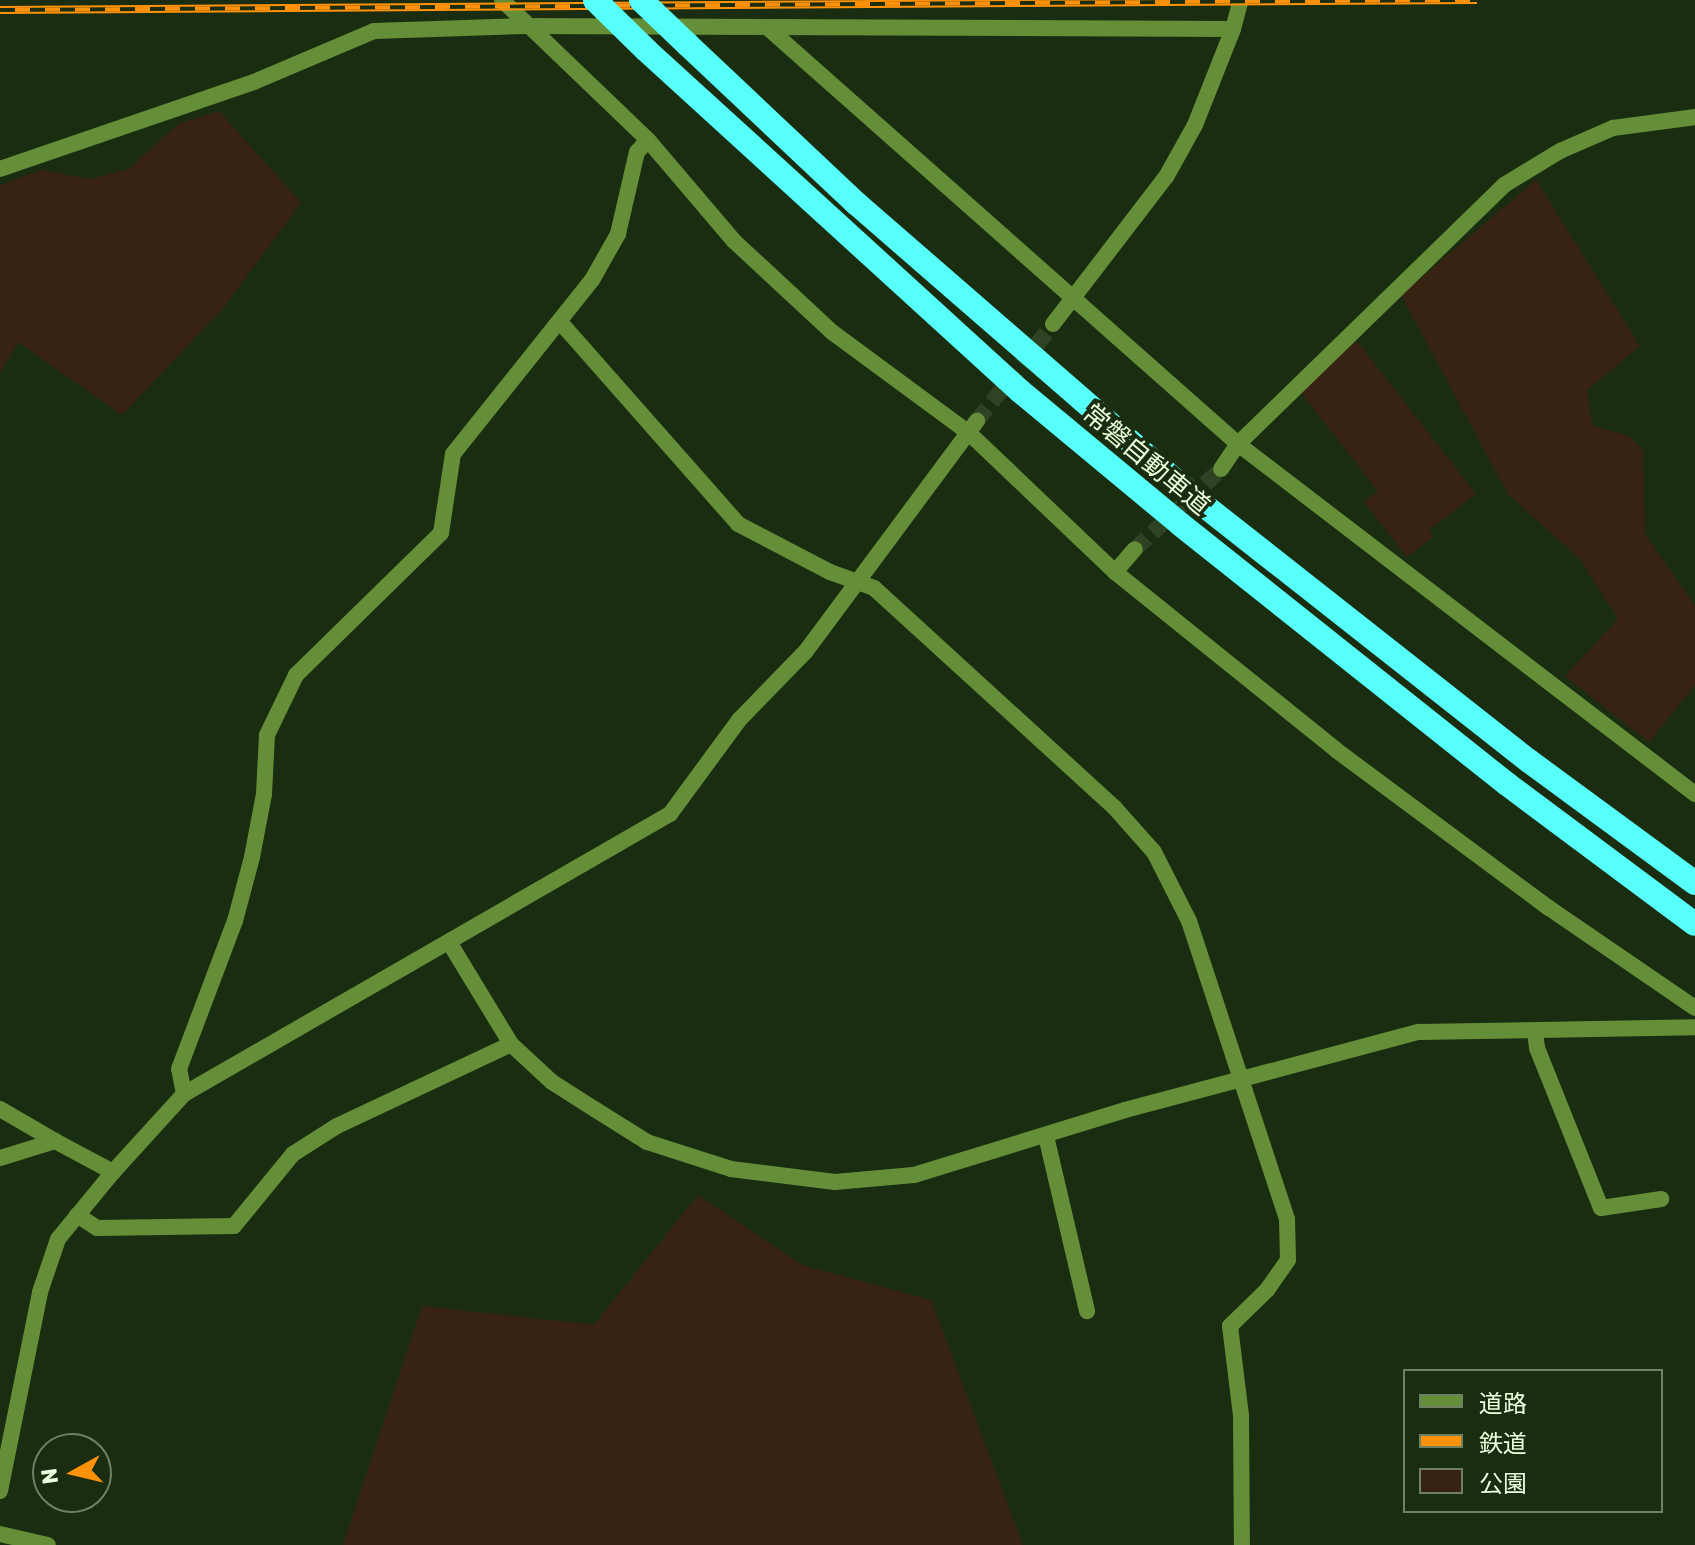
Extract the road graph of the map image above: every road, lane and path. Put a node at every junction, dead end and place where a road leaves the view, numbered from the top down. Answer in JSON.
{"nodes":[{"id":1,"x":502,"y":0,"type":"edge"},
{"id":2,"x":595,"y":0,"type":"edge"},
{"id":3,"x":641,"y":0,"type":"edge"},
{"id":4,"x":1241,"y":0,"type":"edge"},
{"id":5,"x":524,"y":26,"type":"junction"},
{"id":6,"x":768,"y":28,"type":"junction"},
{"id":7,"x":1233,"y":29,"type":"junction"},
{"id":8,"x":1695,"y":117,"type":"edge"},
{"id":9,"x":648,"y":140,"type":"junction"},
{"id":10,"x":0,"y":169,"type":"edge"},
{"id":11,"x":1071,"y":301,"type":"junction"},
{"id":12,"x":561,"y":323,"type":"junction"},
{"id":13,"x":1053,"y":324,"type":"tunnel mouth"},
{"id":14,"x":973,"y":427,"type":"junction"},
{"id":15,"x":1238,"y":444,"type":"junction"},
{"id":16,"x":1221,"y":469,"type":"tunnel mouth"},
{"id":17,"x":1135,"y":549,"type":"tunnel mouth"},
{"id":18,"x":1115,"y":572,"type":"junction"},
{"id":19,"x":856,"y":580,"type":"junction"},
{"id":20,"x":1695,"y":794,"type":"edge"},
{"id":21,"x":1695,"y":883,"type":"edge"},
{"id":22,"x":1695,"y":924,"type":"edge"},
{"id":23,"x":449,"y":942,"type":"junction"},
{"id":24,"x":1695,"y":1008,"type":"edge"},
{"id":25,"x":1695,"y":1027,"type":"edge"},
{"id":26,"x":1535,"y":1033,"type":"junction"},
{"id":27,"x":511,"y":1044,"type":"junction"},
{"id":28,"x":1239,"y":1080,"type":"junction"},
{"id":29,"x":184,"y":1094,"type":"junction"},
{"id":30,"x":0,"y":1109,"type":"edge"},
{"id":31,"x":1046,"y":1136,"type":"junction"},
{"id":32,"x":55,"y":1141,"type":"junction"},
{"id":33,"x":0,"y":1158,"type":"edge"},
{"id":34,"x":113,"y":1172,"type":"junction"},
{"id":35,"x":1661,"y":1199,"type":"dead end"},
{"id":36,"x":77,"y":1215,"type":"junction"},
{"id":37,"x":1087,"y":1311,"type":"dead end"},
{"id":38,"x":0,"y":1491,"type":"edge"},
{"id":39,"x":0,"y":1534,"type":"edge"},
{"id":40,"x":48,"y":1545,"type":"edge"},
{"id":41,"x":1242,"y":1545,"type":"edge"}],
"edges":[{"from":1,"to":5,"type":"street"},
{"from":2,"to":22,"type":"highway","name":"常磐自動車道","bridge":true},
{"from":3,"to":21,"type":"highway","name":"常磐自動車道","bridge":true},
{"from":4,"to":7,"type":"street"},
{"from":5,"to":6,"type":"street"},
{"from":5,"to":9,"type":"street"},
{"from":5,"to":10,"type":"street"},
{"from":6,"to":7,"type":"street"},
{"from":6,"to":11,"type":"street"},
{"from":7,"to":11,"type":"street"},
{"from":8,"to":15,"type":"street"},
{"from":9,"to":12,"type":"street"},
{"from":9,"to":14,"type":"street"},
{"from":11,"to":13,"type":"street"},
{"from":11,"to":15,"type":"street"},
{"from":12,"to":19,"type":"street"},
{"from":12,"to":29,"type":"street"},
{"from":14,"to":18,"type":"street"},
{"from":14,"to":19,"type":"street"},
{"from":15,"to":16,"type":"street"},
{"from":15,"to":20,"type":"street"},
{"from":17,"to":18,"type":"street"},
{"from":18,"to":24,"type":"street"},
{"from":19,"to":23,"type":"street"},
{"from":19,"to":28,"type":"street"},
{"from":23,"to":27,"type":"street"},
{"from":23,"to":29,"type":"street"},
{"from":25,"to":26,"type":"street"},
{"from":26,"to":28,"type":"street"},
{"from":26,"to":35,"type":"street"},
{"from":27,"to":31,"type":"street"},
{"from":27,"to":36,"type":"street"},
{"from":28,"to":31,"type":"street"},
{"from":28,"to":41,"type":"street"},
{"from":29,"to":34,"type":"street"},
{"from":30,"to":32,"type":"street"},
{"from":31,"to":37,"type":"street"},
{"from":32,"to":33,"type":"street"},
{"from":32,"to":34,"type":"street"},
{"from":34,"to":36,"type":"street"},
{"from":36,"to":38,"type":"street"},
{"from":39,"to":40,"type":"street"}]}
